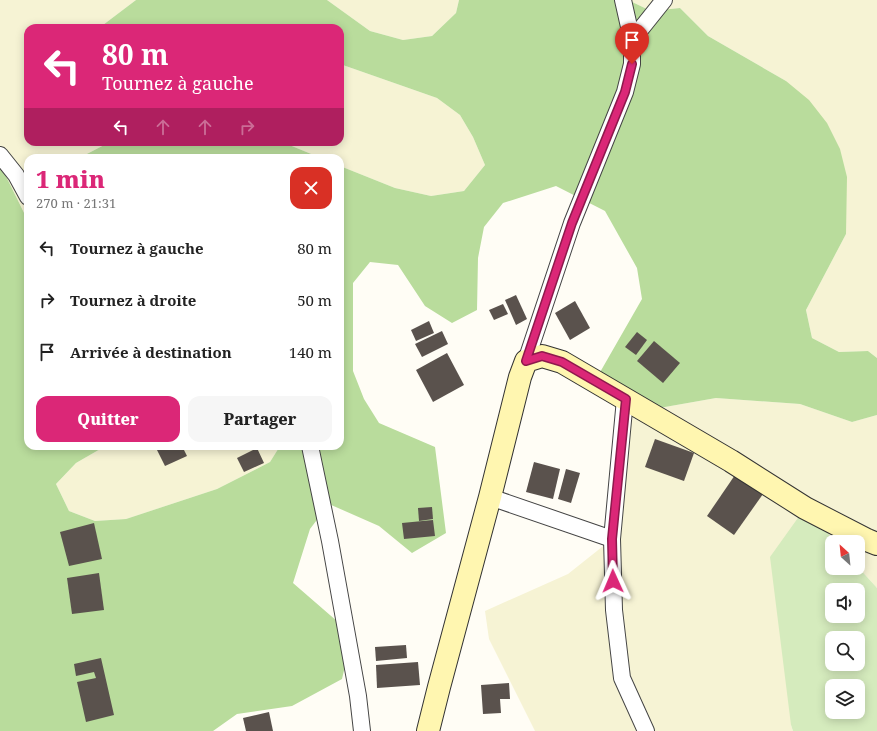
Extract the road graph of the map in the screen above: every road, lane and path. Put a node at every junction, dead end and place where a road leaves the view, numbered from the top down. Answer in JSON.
{"nodes":[{"id":1,"x":623,"y":0,"type":"edge"},
{"id":2,"x":664,"y":0,"type":"edge"},
{"id":3,"x":632,"y":40,"type":"junction"},
{"id":4,"x":0,"y":155,"type":"edge"},
{"id":5,"x":24,"y":190,"type":"edge"},
{"id":6,"x":526,"y":361,"type":"junction"},
{"id":7,"x":626,"y":399,"type":"junction"},
{"id":8,"x":311,"y":450,"type":"edge"},
{"id":9,"x":490,"y":497,"type":"junction"},
{"id":10,"x":612,"y":539,"type":"junction"},
{"id":11,"x":877,"y":544,"type":"edge"},
{"id":12,"x":362,"y":731,"type":"edge"},
{"id":13,"x":428,"y":731,"type":"edge"},
{"id":14,"x":646,"y":731,"type":"edge"}],
"edges":[{"from":1,"to":3,"type":"street"},
{"from":2,"to":3,"type":"street"},
{"from":3,"to":6,"type":"street"},
{"from":4,"to":5,"type":"street"},
{"from":6,"to":7,"type":"main road"},
{"from":6,"to":9,"type":"main road"},
{"from":7,"to":10,"type":"street"},
{"from":7,"to":11,"type":"main road"},
{"from":8,"to":12,"type":"street"},
{"from":9,"to":10,"type":"street"},
{"from":9,"to":13,"type":"main road"},
{"from":10,"to":14,"type":"street"}]}
